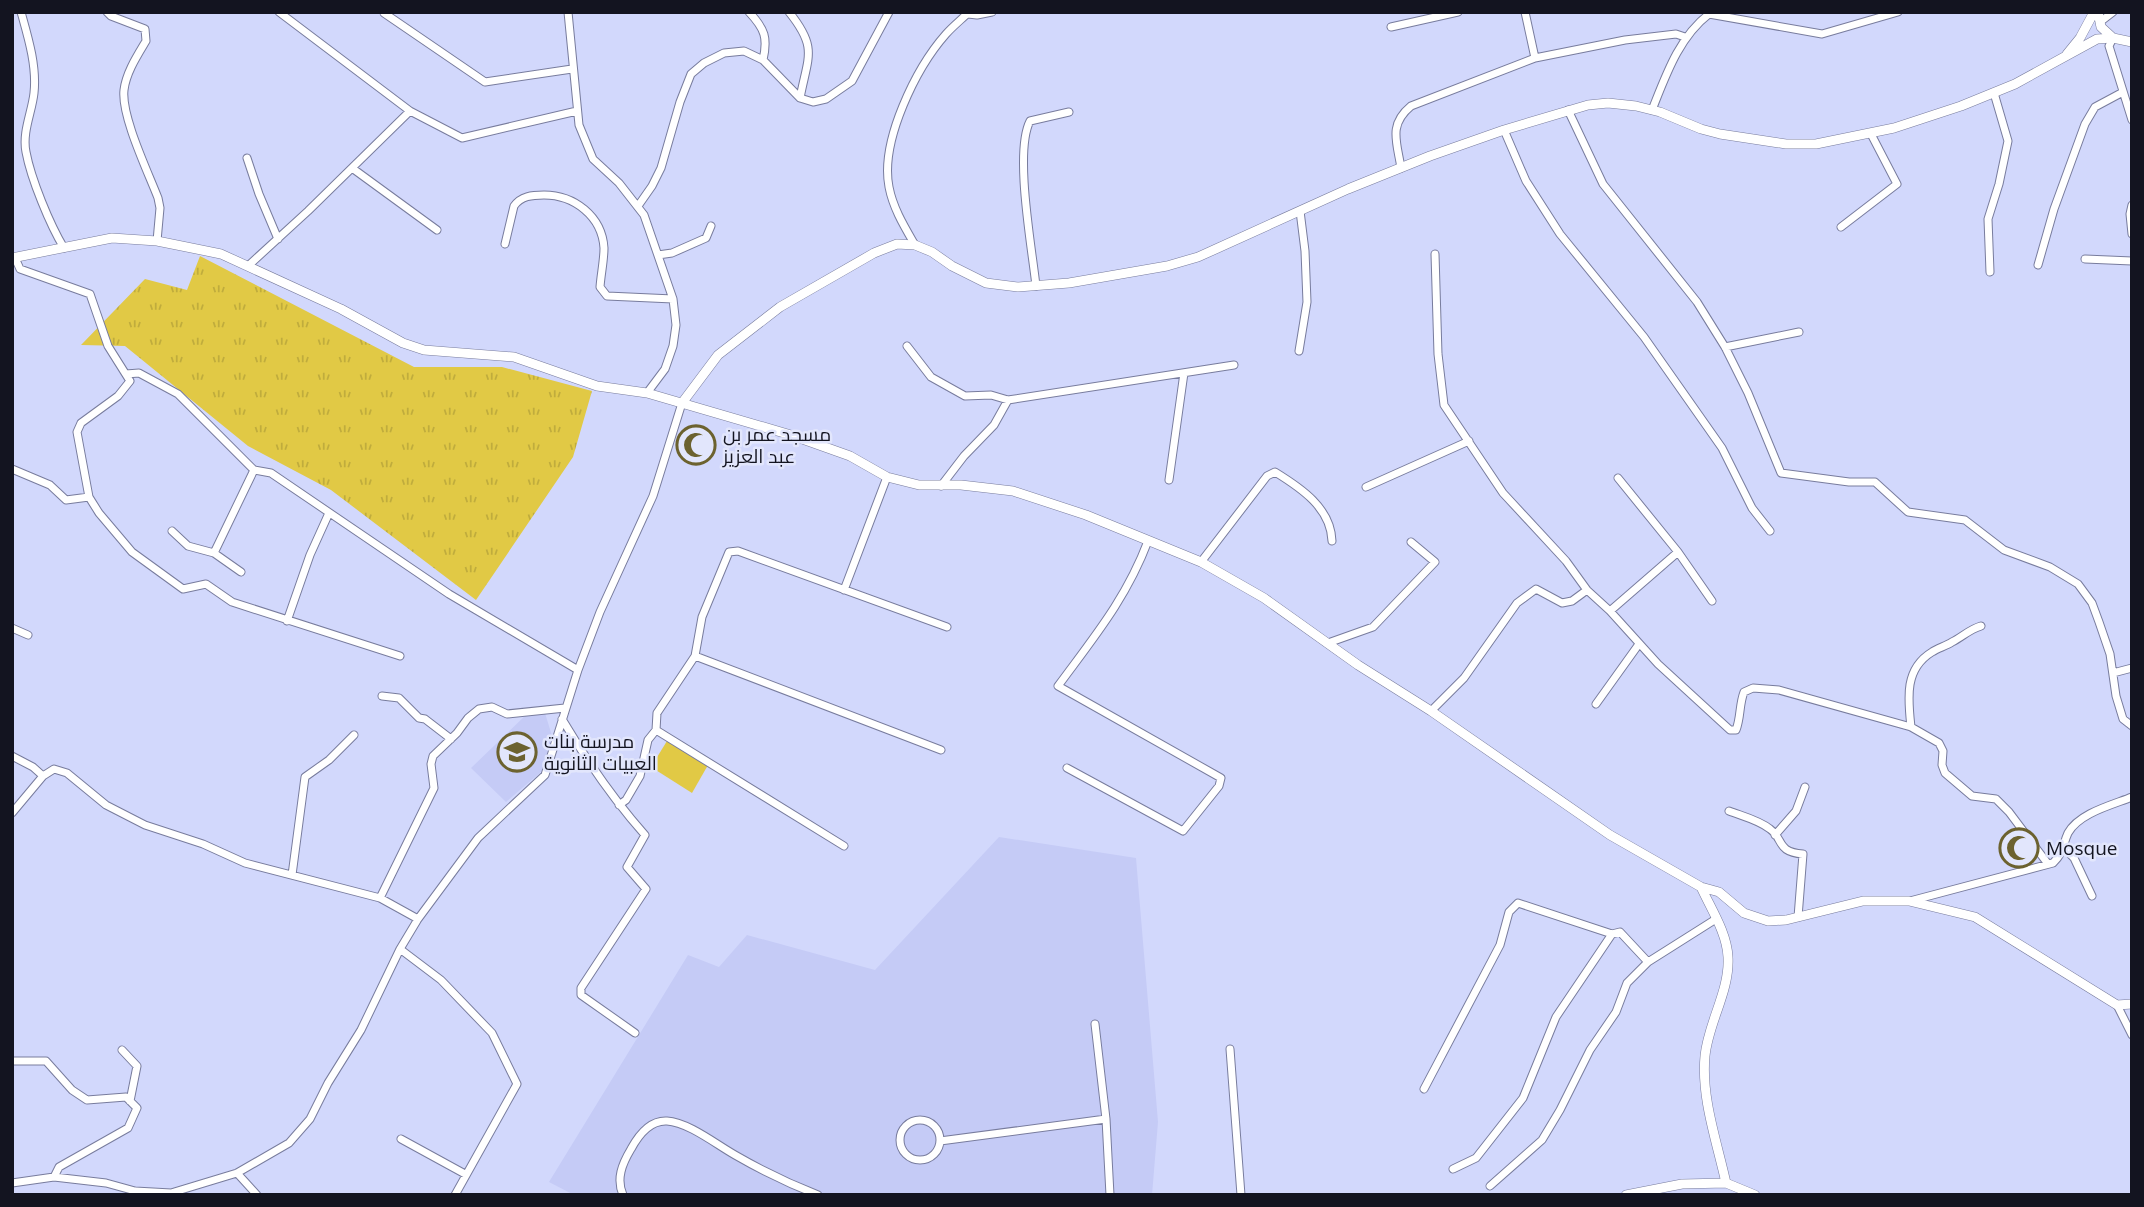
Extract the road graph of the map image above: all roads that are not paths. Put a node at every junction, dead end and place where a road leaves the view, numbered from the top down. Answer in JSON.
{"nodes":[{"id":1,"x":21,"y":12,"type":"edge"},
{"id":2,"x":107,"y":12,"type":"edge"},
{"id":3,"x":279,"y":12,"type":"edge"},
{"id":4,"x":568,"y":12,"type":"edge"},
{"id":5,"x":749,"y":12,"type":"edge"},
{"id":6,"x":789,"y":12,"type":"edge"},
{"id":7,"x":889,"y":12,"type":"edge"},
{"id":8,"x":992,"y":12,"type":"edge"},
{"id":9,"x":1458,"y":12,"type":"edge"},
{"id":10,"x":1525,"y":12,"type":"edge"},
{"id":11,"x":1765,"y":12,"type":"edge"},
{"id":12,"x":1898,"y":12,"type":"edge"},
{"id":13,"x":2113,"y":12,"type":"edge"},
{"id":14,"x":384,"y":13,"type":"edge"},
{"id":15,"x":968,"y":13,"type":"edge"},
{"id":16,"x":1888,"y":14,"type":"edge"},
{"id":17,"x":2097,"y":18,"type":"edge"},
{"id":18,"x":1762,"y":22,"type":"junction"},
{"id":19,"x":1391,"y":27,"type":"dead end"},
{"id":20,"x":1685,"y":37,"type":"junction"},
{"id":21,"x":2113,"y":38,"type":"junction"},
{"id":22,"x":2097,"y":39,"type":"junction"},
{"id":23,"x":2082,"y":42,"type":"junction"},
{"id":24,"x":2132,"y":42,"type":"edge"},
{"id":25,"x":1535,"y":58,"type":"junction"},
{"id":26,"x":763,"y":60,"type":"junction"},
{"id":27,"x":572,"y":69,"type":"junction"},
{"id":28,"x":2123,"y":92,"type":"junction"},
{"id":29,"x":1994,"y":93,"type":"junction"},
{"id":30,"x":800,"y":98,"type":"junction"},
{"id":31,"x":1568,"y":110,"type":"junction"},
{"id":32,"x":1651,"y":110,"type":"junction"},
{"id":33,"x":410,"y":111,"type":"junction"},
{"id":34,"x":577,"y":111,"type":"junction"},
{"id":35,"x":1069,"y":112,"type":"dead end"},
{"id":36,"x":2132,"y":120,"type":"edge"},
{"id":37,"x":1504,"y":130,"type":"junction"},
{"id":38,"x":1871,"y":134,"type":"junction"},
{"id":39,"x":247,"y":158,"type":"dead end"},
{"id":40,"x":352,"y":168,"type":"junction"},
{"id":41,"x":1401,"y":168,"type":"junction"},
{"id":42,"x":2132,"y":205,"type":"edge"},
{"id":43,"x":638,"y":206,"type":"junction"},
{"id":44,"x":1300,"y":211,"type":"junction"},
{"id":45,"x":711,"y":226,"type":"dead end"},
{"id":46,"x":1841,"y":227,"type":"dead end"},
{"id":47,"x":437,"y":230,"type":"dead end"},
{"id":48,"x":2132,"y":234,"type":"edge"},
{"id":49,"x":278,"y":239,"type":"junction"},
{"id":50,"x":157,"y":241,"type":"junction"},
{"id":51,"x":505,"y":244,"type":"dead end"},
{"id":52,"x":915,"y":245,"type":"junction"},
{"id":53,"x":64,"y":248,"type":"junction"},
{"id":54,"x":1434,"y":254,"type":"dead end"},
{"id":55,"x":658,"y":255,"type":"junction"},
{"id":56,"x":14,"y":258,"type":"edge"},
{"id":57,"x":2085,"y":259,"type":"dead end"},
{"id":58,"x":2132,"y":261,"type":"edge"},
{"id":59,"x":249,"y":265,"type":"junction"},
{"id":60,"x":2038,"y":265,"type":"dead end"},
{"id":61,"x":1990,"y":272,"type":"dead end"},
{"id":62,"x":1036,"y":286,"type":"junction"},
{"id":63,"x":673,"y":299,"type":"junction"},
{"id":64,"x":1799,"y":332,"type":"dead end"},
{"id":65,"x":907,"y":346,"type":"dead end"},
{"id":66,"x":1725,"y":347,"type":"junction"},
{"id":67,"x":1299,"y":351,"type":"dead end"},
{"id":68,"x":1234,"y":365,"type":"dead end"},
{"id":69,"x":1184,"y":373,"type":"junction"},
{"id":70,"x":126,"y":374,"type":"junction"},
{"id":71,"x":647,"y":393,"type":"junction"},
{"id":72,"x":1008,"y":400,"type":"junction"},
{"id":73,"x":682,"y":403,"type":"junction"},
{"id":74,"x":1469,"y":441,"type":"junction"},
{"id":75,"x":12,"y":469,"type":"edge"},
{"id":76,"x":254,"y":470,"type":"junction"},
{"id":77,"x":887,"y":477,"type":"junction"},
{"id":78,"x":1618,"y":478,"type":"dead end"},
{"id":79,"x":1169,"y":480,"type":"dead end"},
{"id":80,"x":941,"y":486,"type":"junction"},
{"id":81,"x":1367,"y":487,"type":"dead end"},
{"id":82,"x":89,"y":497,"type":"junction"},
{"id":83,"x":329,"y":513,"type":"junction"},
{"id":84,"x":172,"y":531,"type":"dead end"},
{"id":85,"x":1770,"y":531,"type":"dead end"},
{"id":86,"x":1148,"y":541,"type":"junction"},
{"id":87,"x":1332,"y":541,"type":"dead end"},
{"id":88,"x":1411,"y":542,"type":"dead end"},
{"id":89,"x":214,"y":552,"type":"junction"},
{"id":90,"x":1678,"y":552,"type":"junction"},
{"id":91,"x":1201,"y":562,"type":"junction"},
{"id":92,"x":241,"y":572,"type":"dead end"},
{"id":93,"x":844,"y":590,"type":"junction"},
{"id":94,"x":1587,"y":590,"type":"junction"},
{"id":95,"x":1712,"y":601,"type":"dead end"},
{"id":96,"x":1609,"y":611,"type":"junction"},
{"id":97,"x":287,"y":621,"type":"junction"},
{"id":98,"x":1982,"y":626,"type":"dead end"},
{"id":99,"x":947,"y":627,"type":"dead end"},
{"id":100,"x":12,"y":628,"type":"edge"},
{"id":101,"x":28,"y":635,"type":"dead end"},
{"id":102,"x":1328,"y":643,"type":"junction"},
{"id":103,"x":1639,"y":644,"type":"junction"},
{"id":104,"x":400,"y":656,"type":"dead end"},
{"id":105,"x":695,"y":656,"type":"junction"},
{"id":106,"x":2132,"y":668,"type":"edge"},
{"id":107,"x":578,"y":670,"type":"junction"},
{"id":108,"x":2113,"y":673,"type":"junction"},
{"id":109,"x":382,"y":696,"type":"dead end"},
{"id":110,"x":1596,"y":704,"type":"dead end"},
{"id":111,"x":565,"y":708,"type":"junction"},
{"id":112,"x":1431,"y":710,"type":"junction"},
{"id":113,"x":562,"y":719,"type":"junction"},
{"id":114,"x":2132,"y":726,"type":"edge"},
{"id":115,"x":1912,"y":727,"type":"junction"},
{"id":116,"x":656,"y":730,"type":"junction"},
{"id":117,"x":354,"y":735,"type":"dead end"},
{"id":118,"x":451,"y":739,"type":"junction"},
{"id":119,"x":941,"y":750,"type":"dead end"},
{"id":120,"x":12,"y":756,"type":"edge"},
{"id":121,"x":1067,"y":768,"type":"dead end"},
{"id":122,"x":43,"y":776,"type":"junction"},
{"id":123,"x":1805,"y":787,"type":"dead end"},
{"id":124,"x":2132,"y":797,"type":"edge"},
{"id":125,"x":619,"y":805,"type":"junction"},
{"id":126,"x":1729,"y":811,"type":"dead end"},
{"id":127,"x":12,"y":813,"type":"edge"},
{"id":128,"x":1775,"y":835,"type":"junction"},
{"id":129,"x":845,"y":846,"type":"dead end"},
{"id":130,"x":2064,"y":848,"type":"junction"},
{"id":131,"x":2048,"y":864,"type":"junction"},
{"id":132,"x":292,"y":875,"type":"junction"},
{"id":133,"x":1701,"y":887,"type":"junction"},
{"id":134,"x":2092,"y":896,"type":"dead end"},
{"id":135,"x":380,"y":898,"type":"junction"},
{"id":136,"x":1909,"y":901,"type":"junction"},
{"id":137,"x":1798,"y":918,"type":"junction"},
{"id":138,"x":418,"y":919,"type":"junction"},
{"id":139,"x":1716,"y":919,"type":"junction"},
{"id":140,"x":1612,"y":934,"type":"junction"},
{"id":141,"x":400,"y":948,"type":"junction"},
{"id":142,"x":1648,"y":962,"type":"junction"},
{"id":143,"x":2132,"y":1004,"type":"edge"},
{"id":144,"x":2117,"y":1005,"type":"junction"},
{"id":145,"x":1095,"y":1024,"type":"dead end"},
{"id":146,"x":635,"y":1033,"type":"dead end"},
{"id":147,"x":2132,"y":1035,"type":"edge"},
{"id":148,"x":1230,"y":1049,"type":"dead end"},
{"id":149,"x":122,"y":1050,"type":"dead end"},
{"id":150,"x":12,"y":1061,"type":"edge"},
{"id":151,"x":1424,"y":1089,"type":"dead end"},
{"id":152,"x":130,"y":1101,"type":"junction"},
{"id":153,"x":1106,"y":1119,"type":"junction"},
{"id":154,"x":401,"y":1139,"type":"dead end"},
{"id":155,"x":940,"y":1141,"type":"junction"},
{"id":156,"x":1453,"y":1169,"type":"dead end"},
{"id":157,"x":237,"y":1173,"type":"junction"},
{"id":158,"x":466,"y":1174,"type":"junction"},
{"id":159,"x":54,"y":1177,"type":"junction"},
{"id":160,"x":12,"y":1183,"type":"edge"},
{"id":161,"x":1726,"y":1183,"type":"junction"},
{"id":162,"x":201,"y":1185,"type":"junction"},
{"id":163,"x":1490,"y":1186,"type":"dead end"},
{"id":164,"x":199,"y":1195,"type":"edge"},
{"id":165,"x":257,"y":1195,"type":"edge"},
{"id":166,"x":455,"y":1195,"type":"edge"},
{"id":167,"x":623,"y":1195,"type":"edge"},
{"id":168,"x":818,"y":1195,"type":"edge"},
{"id":169,"x":1110,"y":1195,"type":"edge"},
{"id":170,"x":1241,"y":1195,"type":"edge"},
{"id":171,"x":1626,"y":1195,"type":"edge"},
{"id":172,"x":1755,"y":1195,"type":"edge"}],
"edges":[{"from":1,"to":53,"type":"street"},
{"from":2,"to":50,"type":"street"},
{"from":3,"to":33,"type":"street"},
{"from":4,"to":27,"type":"street"},
{"from":5,"to":26,"type":"street"},
{"from":6,"to":30,"type":"street"},
{"from":7,"to":30,"type":"street"},
{"from":8,"to":15,"type":"street"},
{"from":9,"to":19,"type":"street"},
{"from":10,"to":25,"type":"street"},
{"from":11,"to":18,"type":"street"},
{"from":12,"to":16,"type":"street"},
{"from":13,"to":17,"type":"street"},
{"from":14,"to":27,"type":"street"},
{"from":15,"to":52,"type":"street"},
{"from":16,"to":18,"type":"street"},
{"from":17,"to":21,"type":"street"},
{"from":17,"to":22,"type":"street"},
{"from":17,"to":23,"type":"street"},
{"from":18,"to":20,"type":"street"},
{"from":20,"to":25,"type":"street"},
{"from":20,"to":32,"type":"street"},
{"from":21,"to":22,"type":"street"},
{"from":21,"to":24,"type":"street"},
{"from":21,"to":28,"type":"street"},
{"from":22,"to":23,"type":"street"},
{"from":23,"to":29,"type":"street"},
{"from":25,"to":41,"type":"street"},
{"from":26,"to":30,"type":"street"},
{"from":26,"to":43,"type":"street"},
{"from":27,"to":34,"type":"street"},
{"from":28,"to":36,"type":"street"},
{"from":28,"to":60,"type":"street"},
{"from":29,"to":38,"type":"street"},
{"from":29,"to":61,"type":"street"},
{"from":31,"to":32,"type":"street"},
{"from":31,"to":37,"type":"street"},
{"from":31,"to":66,"type":"street"},
{"from":32,"to":38,"type":"street"},
{"from":33,"to":34,"type":"street"},
{"from":33,"to":40,"type":"street"},
{"from":34,"to":43,"type":"street"},
{"from":35,"to":62,"type":"street"},
{"from":37,"to":41,"type":"street"},
{"from":37,"to":85,"type":"street"},
{"from":38,"to":46,"type":"street"},
{"from":39,"to":49,"type":"street"},
{"from":40,"to":47,"type":"street"},
{"from":40,"to":49,"type":"street"},
{"from":41,"to":44,"type":"street"},
{"from":42,"to":48,"type":"street"},
{"from":43,"to":55,"type":"street"},
{"from":44,"to":62,"type":"street"},
{"from":44,"to":67,"type":"street"},
{"from":45,"to":55,"type":"street"},
{"from":49,"to":59,"type":"street"},
{"from":50,"to":53,"type":"street"},
{"from":50,"to":59,"type":"street"},
{"from":51,"to":63,"type":"street"},
{"from":52,"to":62,"type":"street"},
{"from":52,"to":73,"type":"street"},
{"from":53,"to":56,"type":"street"},
{"from":54,"to":74,"type":"street"},
{"from":55,"to":63,"type":"street"},
{"from":56,"to":70,"type":"street"},
{"from":57,"to":58,"type":"street"},
{"from":59,"to":71,"type":"street"},
{"from":63,"to":71,"type":"street"},
{"from":64,"to":66,"type":"street"},
{"from":65,"to":72,"type":"street"},
{"from":66,"to":108,"type":"street"},
{"from":68,"to":69,"type":"street"},
{"from":69,"to":72,"type":"street"},
{"from":69,"to":79,"type":"street"},
{"from":70,"to":76,"type":"street"},
{"from":70,"to":82,"type":"street"},
{"from":71,"to":73,"type":"street"},
{"from":72,"to":80,"type":"street"},
{"from":73,"to":77,"type":"street"},
{"from":73,"to":107,"type":"street"},
{"from":74,"to":81,"type":"street"},
{"from":74,"to":94,"type":"street"},
{"from":75,"to":82,"type":"street"},
{"from":76,"to":83,"type":"street"},
{"from":76,"to":89,"type":"street"},
{"from":77,"to":80,"type":"street"},
{"from":77,"to":93,"type":"street"},
{"from":78,"to":90,"type":"street"},
{"from":80,"to":86,"type":"street"},
{"from":82,"to":97,"type":"street"},
{"from":83,"to":97,"type":"street"},
{"from":83,"to":107,"type":"street"},
{"from":84,"to":89,"type":"street"},
{"from":86,"to":91,"type":"street"},
{"from":86,"to":121,"type":"street"},
{"from":87,"to":91,"type":"street"},
{"from":88,"to":102,"type":"street"},
{"from":89,"to":92,"type":"street"},
{"from":90,"to":95,"type":"street"},
{"from":90,"to":96,"type":"street"},
{"from":91,"to":102,"type":"street"},
{"from":93,"to":99,"type":"street"},
{"from":93,"to":105,"type":"street"},
{"from":94,"to":96,"type":"street"},
{"from":94,"to":112,"type":"street"},
{"from":96,"to":103,"type":"street"},
{"from":97,"to":104,"type":"street"},
{"from":98,"to":115,"type":"street"},
{"from":100,"to":101,"type":"street"},
{"from":102,"to":112,"type":"street"},
{"from":103,"to":110,"type":"street"},
{"from":103,"to":115,"type":"street"},
{"from":105,"to":116,"type":"street"},
{"from":105,"to":119,"type":"street"},
{"from":106,"to":108,"type":"street"},
{"from":107,"to":111,"type":"street"},
{"from":108,"to":114,"type":"street"},
{"from":109,"to":118,"type":"street"},
{"from":111,"to":113,"type":"street"},
{"from":111,"to":118,"type":"street"},
{"from":112,"to":133,"type":"street"},
{"from":113,"to":125,"type":"street"},
{"from":113,"to":138,"type":"street"},
{"from":115,"to":131,"type":"street"},
{"from":116,"to":125,"type":"street"},
{"from":116,"to":129,"type":"street"},
{"from":117,"to":132,"type":"street"},
{"from":118,"to":135,"type":"street"},
{"from":120,"to":122,"type":"street"},
{"from":122,"to":127,"type":"street"},
{"from":122,"to":132,"type":"street"},
{"from":123,"to":128,"type":"street"},
{"from":124,"to":130,"type":"street"},
{"from":125,"to":146,"type":"street"},
{"from":126,"to":128,"type":"street"},
{"from":128,"to":137,"type":"street"},
{"from":130,"to":131,"type":"street"},
{"from":130,"to":134,"type":"street"},
{"from":131,"to":136,"type":"street"},
{"from":132,"to":135,"type":"street"},
{"from":133,"to":137,"type":"street"},
{"from":133,"to":139,"type":"street"},
{"from":135,"to":138,"type":"street"},
{"from":136,"to":137,"type":"street"},
{"from":136,"to":144,"type":"street"},
{"from":138,"to":141,"type":"street"},
{"from":139,"to":142,"type":"street"},
{"from":139,"to":161,"type":"street"},
{"from":140,"to":142,"type":"street"},
{"from":140,"to":151,"type":"street"},
{"from":140,"to":156,"type":"street"},
{"from":141,"to":157,"type":"street"},
{"from":141,"to":158,"type":"street"},
{"from":142,"to":163,"type":"street"},
{"from":143,"to":144,"type":"street"},
{"from":144,"to":147,"type":"street"},
{"from":145,"to":153,"type":"street"},
{"from":148,"to":170,"type":"street"},
{"from":149,"to":152,"type":"street"},
{"from":150,"to":152,"type":"street"},
{"from":152,"to":159,"type":"street"},
{"from":153,"to":155,"type":"street"},
{"from":153,"to":169,"type":"street"},
{"from":154,"to":158,"type":"street"},
{"from":155,"to":155,"type":"street"},
{"from":157,"to":162,"type":"street"},
{"from":157,"to":165,"type":"street"},
{"from":158,"to":166,"type":"street"},
{"from":159,"to":160,"type":"street"},
{"from":159,"to":162,"type":"street"},
{"from":161,"to":171,"type":"street"},
{"from":161,"to":172,"type":"street"},
{"from":162,"to":164,"type":"street"},
{"from":167,"to":168,"type":"street"}]}
